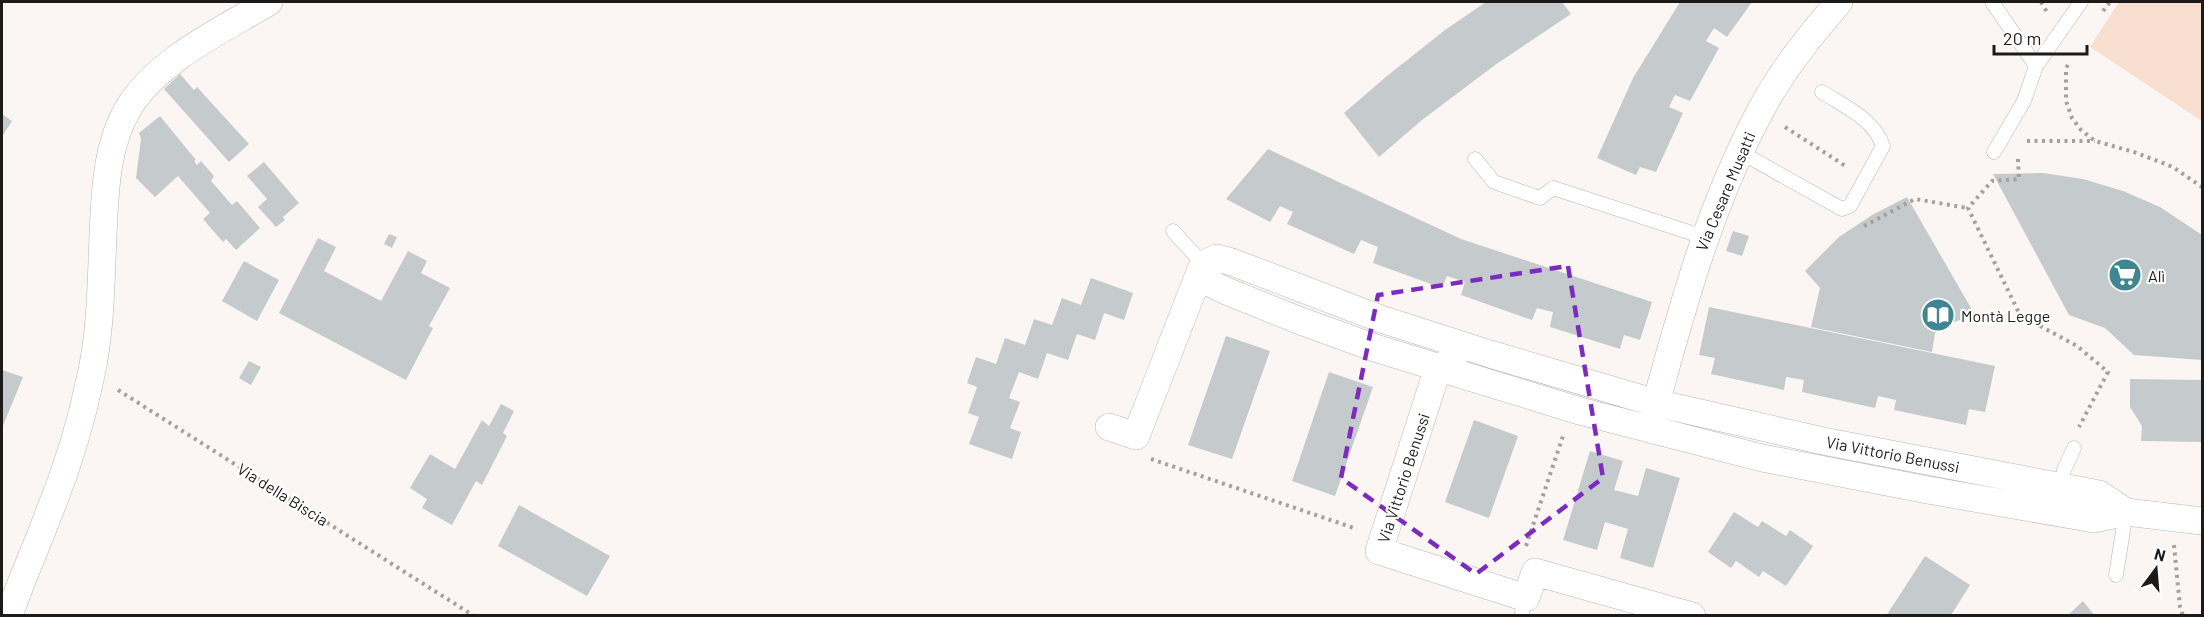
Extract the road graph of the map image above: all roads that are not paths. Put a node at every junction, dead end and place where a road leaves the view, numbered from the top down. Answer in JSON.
{"nodes":[{"id":1,"x":269,"y":2,"type":"edge"},
{"id":2,"x":1839,"y":2,"type":"edge"},
{"id":3,"x":1992,"y":2,"type":"edge"},
{"id":4,"x":2081,"y":2,"type":"edge"},
{"id":5,"x":2036,"y":66,"type":"junction"},
{"id":6,"x":1822,"y":92,"type":"dead end"},
{"id":7,"x":1740,"y":152,"type":"junction"},
{"id":8,"x":1994,"y":152,"type":"dead end"},
{"id":9,"x":1475,"y":159,"type":"dead end"},
{"id":10,"x":1173,"y":231,"type":"dead end"},
{"id":11,"x":1704,"y":237,"type":"junction"},
{"id":12,"x":1201,"y":271,"type":"junction"},
{"id":13,"x":1381,"y":319,"type":"junction"},
{"id":14,"x":1490,"y":354,"type":"junction"},
{"id":15,"x":1438,"y":368,"type":"junction"},
{"id":16,"x":1656,"y":403,"type":"junction"},
{"id":17,"x":1580,"y":411,"type":"junction"},
{"id":18,"x":1109,"y":427,"type":"dead end"},
{"id":19,"x":2074,"y":448,"type":"dead end"},
{"id":20,"x":1762,"y":458,"type":"junction"},
{"id":21,"x":2061,"y":486,"type":"junction"},
{"id":22,"x":2126,"y":512,"type":"junction"},
{"id":23,"x":2202,"y":521,"type":"edge"},
{"id":24,"x":2116,"y":575,"type":"dead end"},
{"id":25,"x":1524,"y":607,"type":"edge"},
{"id":26,"x":9,"y":615,"type":"edge"},
{"id":27,"x":1692,"y":615,"type":"edge"}],
"edges":[{"from":1,"to":26,"type":"street"},
{"from":2,"to":7,"type":"street","name":"Via Cesare Musatti"},
{"from":3,"to":5,"type":"lane"},
{"from":4,"to":5,"type":"lane"},
{"from":5,"to":8,"type":"lane"},
{"from":6,"to":7,"type":"lane"},
{"from":7,"to":11,"type":"street","name":"Via Cesare Musatti"},
{"from":9,"to":11,"type":"lane"},
{"from":10,"to":12,"type":"lane"},
{"from":11,"to":16,"type":"street","name":"Via Cesare Musatti"},
{"from":12,"to":13,"type":"street","name":"Via Vittorio Benussi"},
{"from":12,"to":15,"type":"street","name":"Via Vittorio Benussi"},
{"from":12,"to":18,"type":"street"},
{"from":13,"to":14,"type":"street","name":"Via Vittorio Benussi"},
{"from":13,"to":15,"type":"street","name":"Via Vittorio Benussi"},
{"from":14,"to":15,"type":"street","name":"Via Vittorio Benussi"},
{"from":14,"to":16,"type":"street","name":"Via Vittorio Benussi"},
{"from":15,"to":17,"type":"street","name":"Via Vittorio Benussi"},
{"from":15,"to":25,"type":"street","name":"Via Vittorio Benussi"},
{"from":16,"to":17,"type":"street","name":"Via Vittorio Benussi"},
{"from":16,"to":20,"type":"street","name":"Via Vittorio Benussi"},
{"from":16,"to":21,"type":"street","name":"Via Vittorio Benussi"},
{"from":17,"to":20,"type":"street","name":"Via Vittorio Benussi"},
{"from":19,"to":21,"type":"lane"},
{"from":20,"to":22,"type":"street","name":"Via Vittorio Benussi"},
{"from":21,"to":22,"type":"street","name":"Via Vittorio Benussi"},
{"from":22,"to":23,"type":"street","name":"Via Vittorio Benussi"},
{"from":22,"to":24,"type":"lane"},
{"from":25,"to":27,"type":"street","name":"Via Vittorio Benussi"}]}
